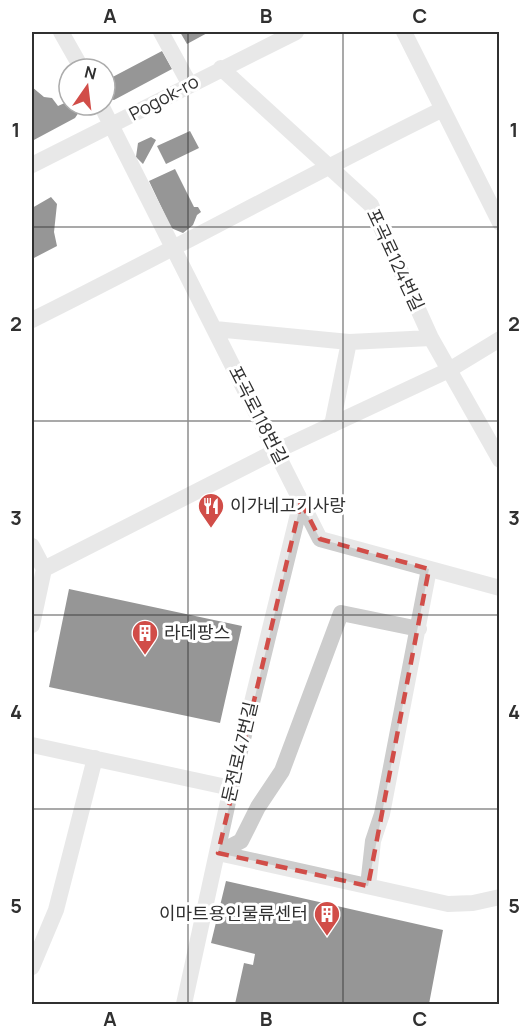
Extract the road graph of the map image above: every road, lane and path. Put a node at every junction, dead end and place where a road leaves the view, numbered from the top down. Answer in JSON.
{"nodes":[{"id":1,"x":61,"y":32,"type":"edge"},
{"id":2,"x":161,"y":32,"type":"edge"},
{"id":3,"x":296,"y":32,"type":"edge"},
{"id":4,"x":404,"y":32,"type":"edge"},
{"id":5,"x":75,"y":57,"type":"edge"},
{"id":6,"x":221,"y":68,"type":"junction"},
{"id":7,"x":190,"y":85,"type":"junction"},
{"id":8,"x":441,"y":110,"type":"junction"},
{"id":9,"x":108,"y":117,"type":"edge"},
{"id":10,"x":112,"y":125,"type":"junction"},
{"id":11,"x":32,"y":165,"type":"edge"},
{"id":12,"x":326,"y":166,"type":"junction"},
{"id":13,"x":500,"y":223,"type":"edge"},
{"id":14,"x":175,"y":249,"type":"junction"},
{"id":15,"x":32,"y":320,"type":"edge"},
{"id":16,"x":215,"y":329,"type":"junction"},
{"id":17,"x":431,"y":338,"type":"junction"},
{"id":18,"x":500,"y":339,"type":"edge"},
{"id":19,"x":349,"y":342,"type":"junction"},
{"id":20,"x":449,"y":370,"type":"junction"},
{"id":21,"x":332,"y":425,"type":"junction"},
{"id":22,"x":487,"y":436,"type":"junction"},
{"id":23,"x":500,"y":448,"type":"edge"},
{"id":24,"x":276,"y":451,"type":"junction"},
{"id":25,"x":500,"y":460,"type":"edge"},
{"id":26,"x":301,"y":502,"type":"junction"},
{"id":27,"x":32,"y":546,"type":"edge"},
{"id":28,"x":44,"y":568,"type":"junction"},
{"id":29,"x":429,"y":569,"type":"junction"},
{"id":30,"x":500,"y":588,"type":"edge"},
{"id":31,"x":32,"y":625,"type":"edge"},
{"id":32,"x":419,"y":629,"type":"junction"},
{"id":33,"x":32,"y":745,"type":"edge"},
{"id":34,"x":95,"y":758,"type":"junction"},
{"id":35,"x":231,"y":788,"type":"junction"},
{"id":36,"x":218,"y":853,"type":"junction"},
{"id":37,"x":368,"y":886,"type":"junction"},
{"id":38,"x":500,"y":897,"type":"edge"},
{"id":39,"x":32,"y":967,"type":"edge"},
{"id":40,"x":184,"y":1005,"type":"edge"}],
"edges":[{"from":1,"to":5,"type":"street"},
{"from":2,"to":7,"type":"street"},
{"from":3,"to":6,"type":"street","name":"Pogok-ro"},
{"from":4,"to":8,"type":"street"},
{"from":6,"to":7,"type":"street","name":"Pogok-ro"},
{"from":6,"to":12,"type":"street","name":"포곡로124번길"},
{"from":7,"to":10,"type":"street","name":"Pogok-ro"},
{"from":8,"to":12,"type":"street"},
{"from":8,"to":13,"type":"street"},
{"from":9,"to":10,"type":"street","name":"포곡로118번길"},
{"from":10,"to":11,"type":"street","name":"Pogok-ro"},
{"from":10,"to":14,"type":"street","name":"포곡로118번길"},
{"from":12,"to":14,"type":"street"},
{"from":12,"to":17,"type":"street","name":"포곡로124번길"},
{"from":14,"to":15,"type":"street"},
{"from":14,"to":16,"type":"street","name":"포곡로118번길"},
{"from":16,"to":19,"type":"street"},
{"from":16,"to":24,"type":"street","name":"포곡로118번길"},
{"from":17,"to":19,"type":"street"},
{"from":17,"to":20,"type":"street","name":"포곡로124번길"},
{"from":18,"to":20,"type":"street"},
{"from":19,"to":21,"type":"street"},
{"from":20,"to":21,"type":"street"},
{"from":20,"to":22,"type":"street","name":"포곡로124번길"},
{"from":21,"to":24,"type":"street"},
{"from":22,"to":23,"type":"street"},
{"from":22,"to":25,"type":"street","name":"포곡로124번길"},
{"from":24,"to":26,"type":"street","name":"포곡로118번길"},
{"from":24,"to":28,"type":"street"},
{"from":26,"to":29,"type":"street","name":"포곡로118번길"},
{"from":26,"to":35,"type":"street","name":"둔전로47번길"},
{"from":27,"to":28,"type":"street"},
{"from":28,"to":31,"type":"street"},
{"from":29,"to":30,"type":"street","name":"포곡로118번길"},
{"from":29,"to":32,"type":"street"},
{"from":32,"to":36,"type":"street"},
{"from":32,"to":37,"type":"street"},
{"from":33,"to":34,"type":"street"},
{"from":34,"to":35,"type":"street"},
{"from":34,"to":39,"type":"street"},
{"from":35,"to":36,"type":"street","name":"둔전로47번길"},
{"from":36,"to":37,"type":"street"},
{"from":36,"to":40,"type":"street","name":"둔전로47번길"},
{"from":37,"to":38,"type":"street"}]}
